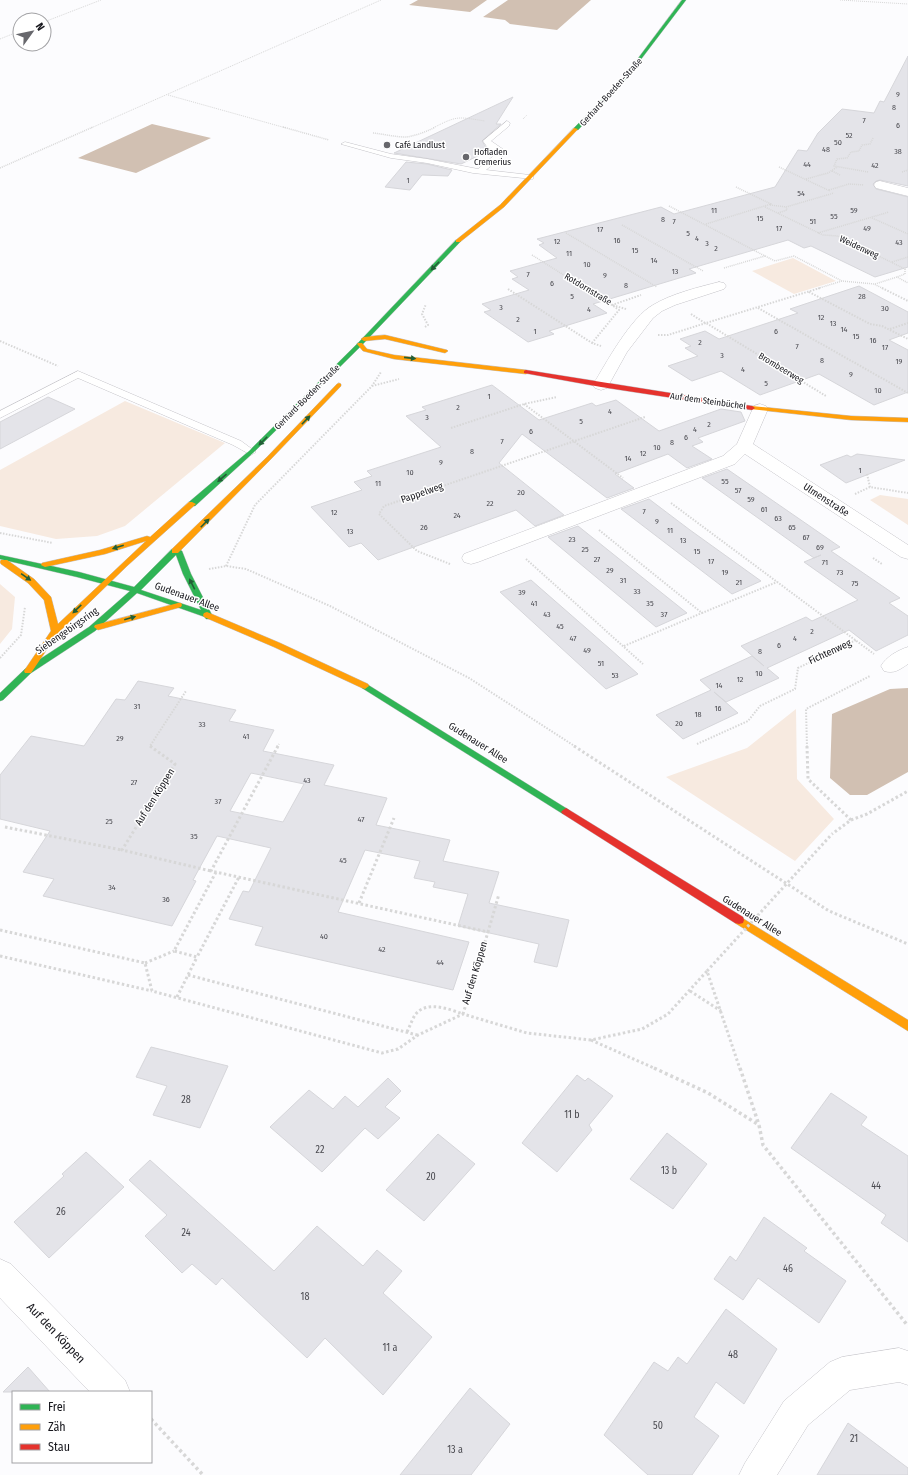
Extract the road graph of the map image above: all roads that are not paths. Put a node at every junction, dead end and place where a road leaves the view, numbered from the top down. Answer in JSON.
{"nodes":[{"id":1,"x":684,"y":0,"type":"edge"},
{"id":2,"x":507,"y":123,"type":"road end"},
{"id":3,"x":345,"y":144,"type":"road end"},
{"id":4,"x":480,"y":171,"type":"junction"},
{"id":5,"x":530,"y":178,"type":"junction"},
{"id":6,"x":880,"y":185,"type":"road end"},
{"id":7,"x":908,"y":192,"type":"edge"},
{"id":8,"x":502,"y":206,"type":"junction"},
{"id":9,"x":486,"y":231,"type":"dead end"},
{"id":10,"x":719,"y":286,"type":"dead end"},
{"id":11,"x":388,"y":334,"type":"junction"},
{"id":12,"x":362,"y":342,"type":"junction"},
{"id":13,"x":369,"y":355,"type":"junction"},
{"id":14,"x":510,"y":369,"type":"junction"},
{"id":15,"x":344,"y":380,"type":"dead end"},
{"id":16,"x":601,"y":385,"type":"junction"},
{"id":17,"x":760,"y":409,"type":"junction"},
{"id":18,"x":0,"y":415,"type":"edge"},
{"id":19,"x":908,"y":420,"type":"edge"},
{"id":20,"x":744,"y":446,"type":"junction"},
{"id":21,"x":251,"y":452,"type":"junction"},
{"id":22,"x":155,"y":536,"type":"junction"},
{"id":23,"x":178,"y":551,"type":"junction"},
{"id":24,"x":908,"y":553,"type":"edge"},
{"id":25,"x":0,"y":558,"type":"edge"},
{"id":26,"x":471,"y":558,"type":"road end"},
{"id":27,"x":42,"y":565,"type":"junction"},
{"id":28,"x":105,"y":582,"type":"junction"},
{"id":29,"x":136,"y":590,"type":"junction"},
{"id":30,"x":178,"y":605,"type":"junction"},
{"id":31,"x":209,"y":616,"type":"junction"},
{"id":32,"x":92,"y":629,"type":"junction"},
{"id":33,"x":55,"y":630,"type":"junction"},
{"id":34,"x":908,"y":654,"type":"edge"},
{"id":35,"x":891,"y":666,"type":"road end"},
{"id":36,"x":28,"y":671,"type":"junction"},
{"id":37,"x":0,"y":698,"type":"edge"},
{"id":38,"x":908,"y":1026,"type":"edge"},
{"id":39,"x":0,"y":1275,"type":"edge"},
{"id":40,"x":908,"y":1368,"type":"edge"},
{"id":41,"x":112,"y":1391,"type":"edge"},
{"id":42,"x":757,"y":1475,"type":"edge"}],
"edges":[{"from":1,"to":5,"type":"main road","name":"Gerhard-Boeden-Straße"},
{"from":2,"to":4,"type":"lane"},
{"from":3,"to":4,"type":"lane"},
{"from":4,"to":5,"type":"lane"},
{"from":5,"to":8,"type":"main road","name":"Gerhard-Boeden-Straße"},
{"from":6,"to":7,"type":"street"},
{"from":8,"to":9,"type":"main road","name":"Gerhard-Boeden-Straße"},
{"from":8,"to":12,"type":"main road","name":"Gerhard-Boeden-Straße","one_way":true},
{"from":10,"to":16,"type":"street"},
{"from":11,"to":12,"type":"main road","name":"Auf dem Steinbüchel"},
{"from":11,"to":13,"type":"main road"},
{"from":11,"to":14,"type":"main road","name":"Auf dem Steinbüchel"},
{"from":12,"to":13,"type":"main road","name":"Auf dem Steinbüchel"},
{"from":12,"to":21,"type":"main road","name":"Gerhard-Boeden-Straße","one_way":true},
{"from":13,"to":14,"type":"main road","name":"Auf dem Steinbüchel","one_way":true},
{"from":14,"to":16,"type":"main road","name":"Auf dem Steinbüchel"},
{"from":23,"to":15,"type":"main road","name":"Gerhard-Boeden-Straße","one_way":true},
{"from":16,"to":17,"type":"main road","name":"Auf dem Steinbüchel"},
{"from":17,"to":19,"type":"main road","name":"Auf dem Steinbüchel"},
{"from":17,"to":20,"type":"street"},
{"from":18,"to":21,"type":"lane"},
{"from":20,"to":24,"type":"street","name":"Ulmenstraße"},
{"from":20,"to":26,"type":"street"},
{"from":21,"to":22,"type":"main road","name":"Gerhard-Boeden-Straße","one_way":true},
{"from":22,"to":27,"type":"main road","one_way":true},
{"from":22,"to":28,"type":"main road","name":"Gerhard-Boeden-Straße"},
{"from":23,"to":29,"type":"main road","name":"Gerhard-Boeden-Straße"},
{"from":31,"to":23,"type":"main road","one_way":true},
{"from":25,"to":27,"type":"main road","name":"Gudenauer Allee"},
{"from":25,"to":33,"type":"main road","one_way":true},
{"from":27,"to":28,"type":"main road","name":"Gudenauer Allee"},
{"from":28,"to":29,"type":"main road","name":"Gudenauer Allee"},
{"from":28,"to":33,"type":"main road","name":"Siebengebirgsring","one_way":true},
{"from":29,"to":30,"type":"main road","name":"Gudenauer Allee"},
{"from":29,"to":32,"type":"main road","name":"Siebengebirgsring"},
{"from":30,"to":31,"type":"main road","name":"Gudenauer Allee"},
{"from":32,"to":30,"type":"main road","one_way":true},
{"from":31,"to":38,"type":"main road","name":"Gudenauer Allee"},
{"from":32,"to":36,"type":"main road","name":"Siebengebirgsring"},
{"from":33,"to":36,"type":"main road","name":"Siebengebirgsring"},
{"from":34,"to":35,"type":"street"},
{"from":36,"to":37,"type":"main road","name":"Siebengebirgsring"},
{"from":39,"to":41,"type":"street","name":"Auf den Köppen"},
{"from":40,"to":42,"type":"street"}]}
